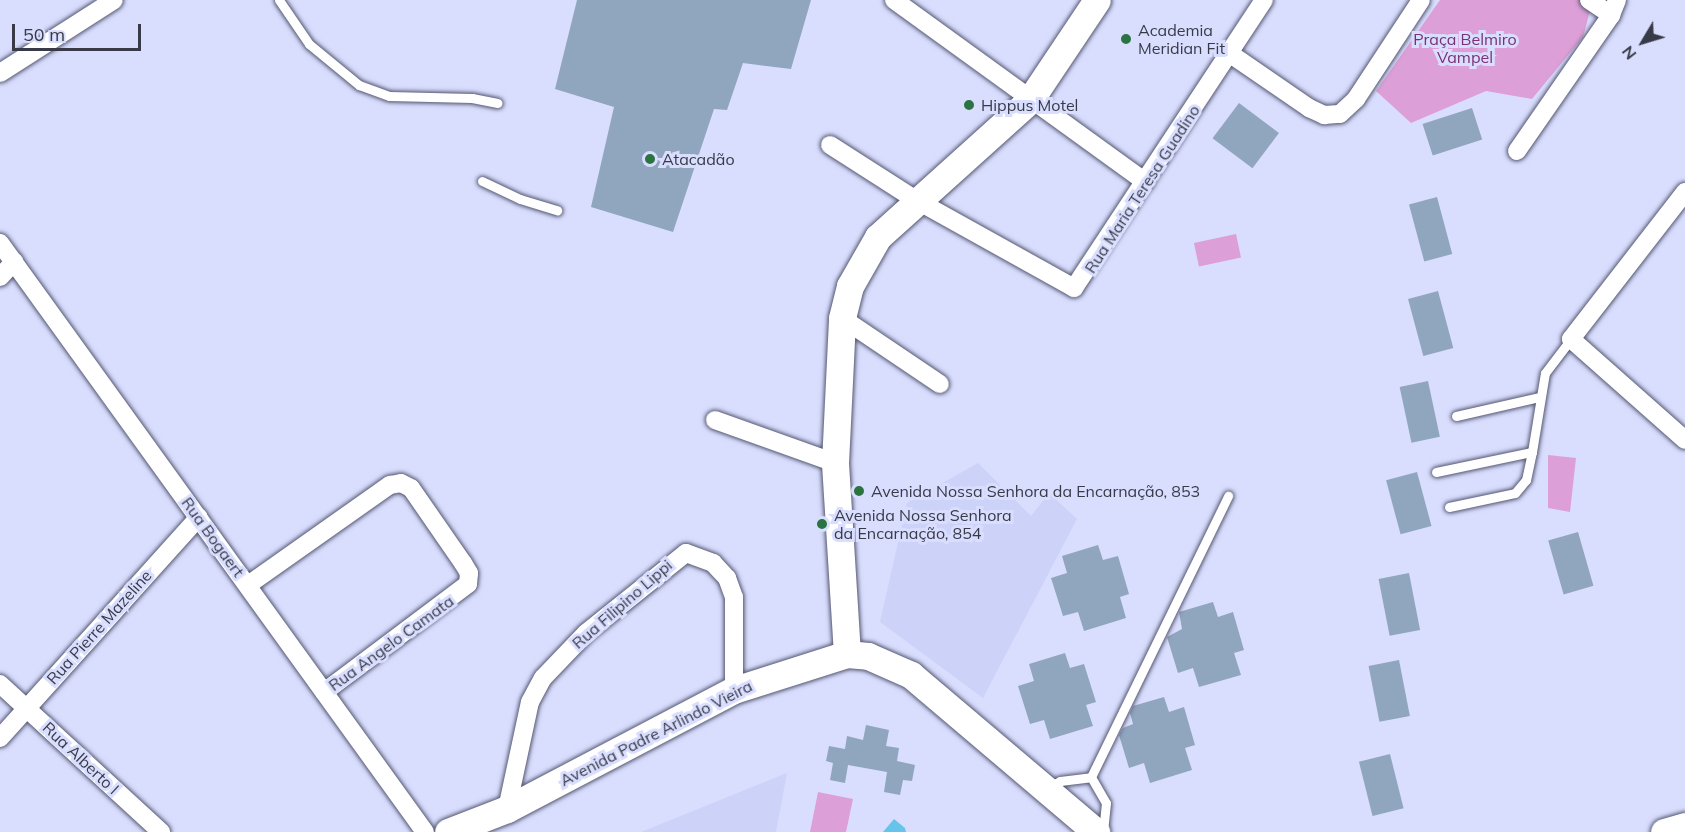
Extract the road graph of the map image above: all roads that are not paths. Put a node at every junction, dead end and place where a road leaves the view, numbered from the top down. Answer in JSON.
{"nodes":[{"id":1,"x":114,"y":0,"type":"edge"},
{"id":2,"x":279,"y":0,"type":"edge"},
{"id":3,"x":894,"y":0,"type":"edge"},
{"id":4,"x":1097,"y":0,"type":"edge"},
{"id":5,"x":1264,"y":0,"type":"edge"},
{"id":6,"x":1421,"y":0,"type":"edge"},
{"id":7,"x":1589,"y":0,"type":"edge"},
{"id":8,"x":1614,"y":8,"type":"edge"},
{"id":9,"x":1229,"y":53,"type":"junction"},
{"id":10,"x":0,"y":73,"type":"edge"},
{"id":11,"x":1029,"y":99,"type":"junction"},
{"id":12,"x":498,"y":103,"type":"dead end"},
{"id":13,"x":830,"y":145,"type":"dead end"},
{"id":14,"x":1517,"y":151,"type":"dead end"},
{"id":15,"x":482,"y":181,"type":"dead end"},
{"id":16,"x":1145,"y":182,"type":"junction"},
{"id":17,"x":1685,"y":192,"type":"edge"},
{"id":18,"x":916,"y":200,"type":"junction"},
{"id":19,"x":557,"y":210,"type":"dead end"},
{"id":20,"x":0,"y":243,"type":"edge"},
{"id":21,"x":14,"y":262,"type":"junction"},
{"id":22,"x":0,"y":277,"type":"edge"},
{"id":23,"x":842,"y":318,"type":"junction"},
{"id":24,"x":1571,"y":339,"type":"junction"},
{"id":25,"x":940,"y":384,"type":"dead end"},
{"id":26,"x":1539,"y":397,"type":"junction"},
{"id":27,"x":1456,"y":416,"type":"dead end"},
{"id":28,"x":715,"y":420,"type":"dead end"},
{"id":29,"x":1685,"y":440,"type":"edge"},
{"id":30,"x":1532,"y":452,"type":"junction"},
{"id":31,"x":836,"y":463,"type":"junction"},
{"id":32,"x":1436,"y":472,"type":"dead end"},
{"id":33,"x":1228,"y":496,"type":"dead end"},
{"id":34,"x":1449,"y":507,"type":"dead end"},
{"id":35,"x":199,"y":517,"type":"junction"},
{"id":36,"x":248,"y":585,"type":"junction"},
{"id":37,"x":847,"y":654,"type":"junction"},
{"id":38,"x":0,"y":684,"type":"edge"},
{"id":39,"x":734,"y":690,"type":"junction"},
{"id":40,"x":324,"y":692,"type":"junction"},
{"id":41,"x":27,"y":708,"type":"junction"},
{"id":42,"x":0,"y":738,"type":"edge"},
{"id":43,"x":1091,"y":777,"type":"junction"},
{"id":44,"x":1046,"y":790,"type":"junction"},
{"id":45,"x":507,"y":809,"type":"junction"},
{"id":46,"x":1685,"y":826,"type":"edge"},
{"id":47,"x":1093,"y":829,"type":"edge"},
{"id":48,"x":161,"y":832,"type":"edge"},
{"id":49,"x":425,"y":832,"type":"edge"},
{"id":50,"x":448,"y":832,"type":"edge"},
{"id":51,"x":1664,"y":832,"type":"edge"}],
"edges":[{"from":1,"to":10,"type":"street"},
{"from":2,"to":12,"type":"lane"},
{"from":3,"to":11,"type":"street"},
{"from":4,"to":11,"type":"main road"},
{"from":5,"to":9,"type":"street","name":"Rua Maria Teresa Guadino"},
{"from":6,"to":9,"type":"street"},
{"from":7,"to":8,"type":"street"},
{"from":8,"to":14,"type":"street"},
{"from":9,"to":16,"type":"street","name":"Rua Maria Teresa Guadino"},
{"from":11,"to":16,"type":"street"},
{"from":11,"to":18,"type":"main road"},
{"from":13,"to":18,"type":"street","name":"Rua Maria Teresa Guadino"},
{"from":15,"to":19,"type":"lane"},
{"from":16,"to":18,"type":"street","name":"Rua Maria Teresa Guadino"},
{"from":17,"to":24,"type":"street"},
{"from":18,"to":23,"type":"main road"},
{"from":20,"to":21,"type":"street","name":"Rua Bogaert"},
{"from":21,"to":22,"type":"street"},
{"from":21,"to":35,"type":"street","name":"Rua Bogaert"},
{"from":23,"to":25,"type":"street"},
{"from":23,"to":31,"type":"main road"},
{"from":24,"to":26,"type":"lane"},
{"from":24,"to":29,"type":"street"},
{"from":26,"to":27,"type":"lane"},
{"from":26,"to":30,"type":"lane"},
{"from":28,"to":31,"type":"street"},
{"from":30,"to":32,"type":"lane"},
{"from":30,"to":34,"type":"lane"},
{"from":31,"to":37,"type":"main road"},
{"from":33,"to":43,"type":"lane"},
{"from":35,"to":36,"type":"street","name":"Rua Bogaert"},
{"from":35,"to":41,"type":"street","name":"Rua Pierre Mazeline"},
{"from":36,"to":40,"type":"street","name":"Rua Bogaert"},
{"from":36,"to":40,"type":"street","name":"Rua Angelo Camata"},
{"from":37,"to":39,"type":"main road","name":"Avenida Padre Arlindo Vieira"},
{"from":37,"to":44,"type":"main road","name":"Avenida Padre Arlindo Vieira"},
{"from":38,"to":41,"type":"street","name":"Rua Alberto I"},
{"from":39,"to":45,"type":"main road","name":"Avenida Padre Arlindo Vieira"},
{"from":39,"to":45,"type":"street","name":"Rua Filipino Lippi"},
{"from":40,"to":49,"type":"street","name":"Rua Bogaert"},
{"from":41,"to":42,"type":"street","name":"Rua Pierre Mazeline"},
{"from":41,"to":48,"type":"street","name":"Rua Alberto I"},
{"from":43,"to":44,"type":"lane"},
{"from":43,"to":47,"type":"lane"},
{"from":44,"to":47,"type":"main road","name":"Avenida Padre Arlindo Vieira"},
{"from":45,"to":50,"type":"main road","name":"Avenida Padre Arlindo Vieira"},
{"from":46,"to":51,"type":"main road"}]}
